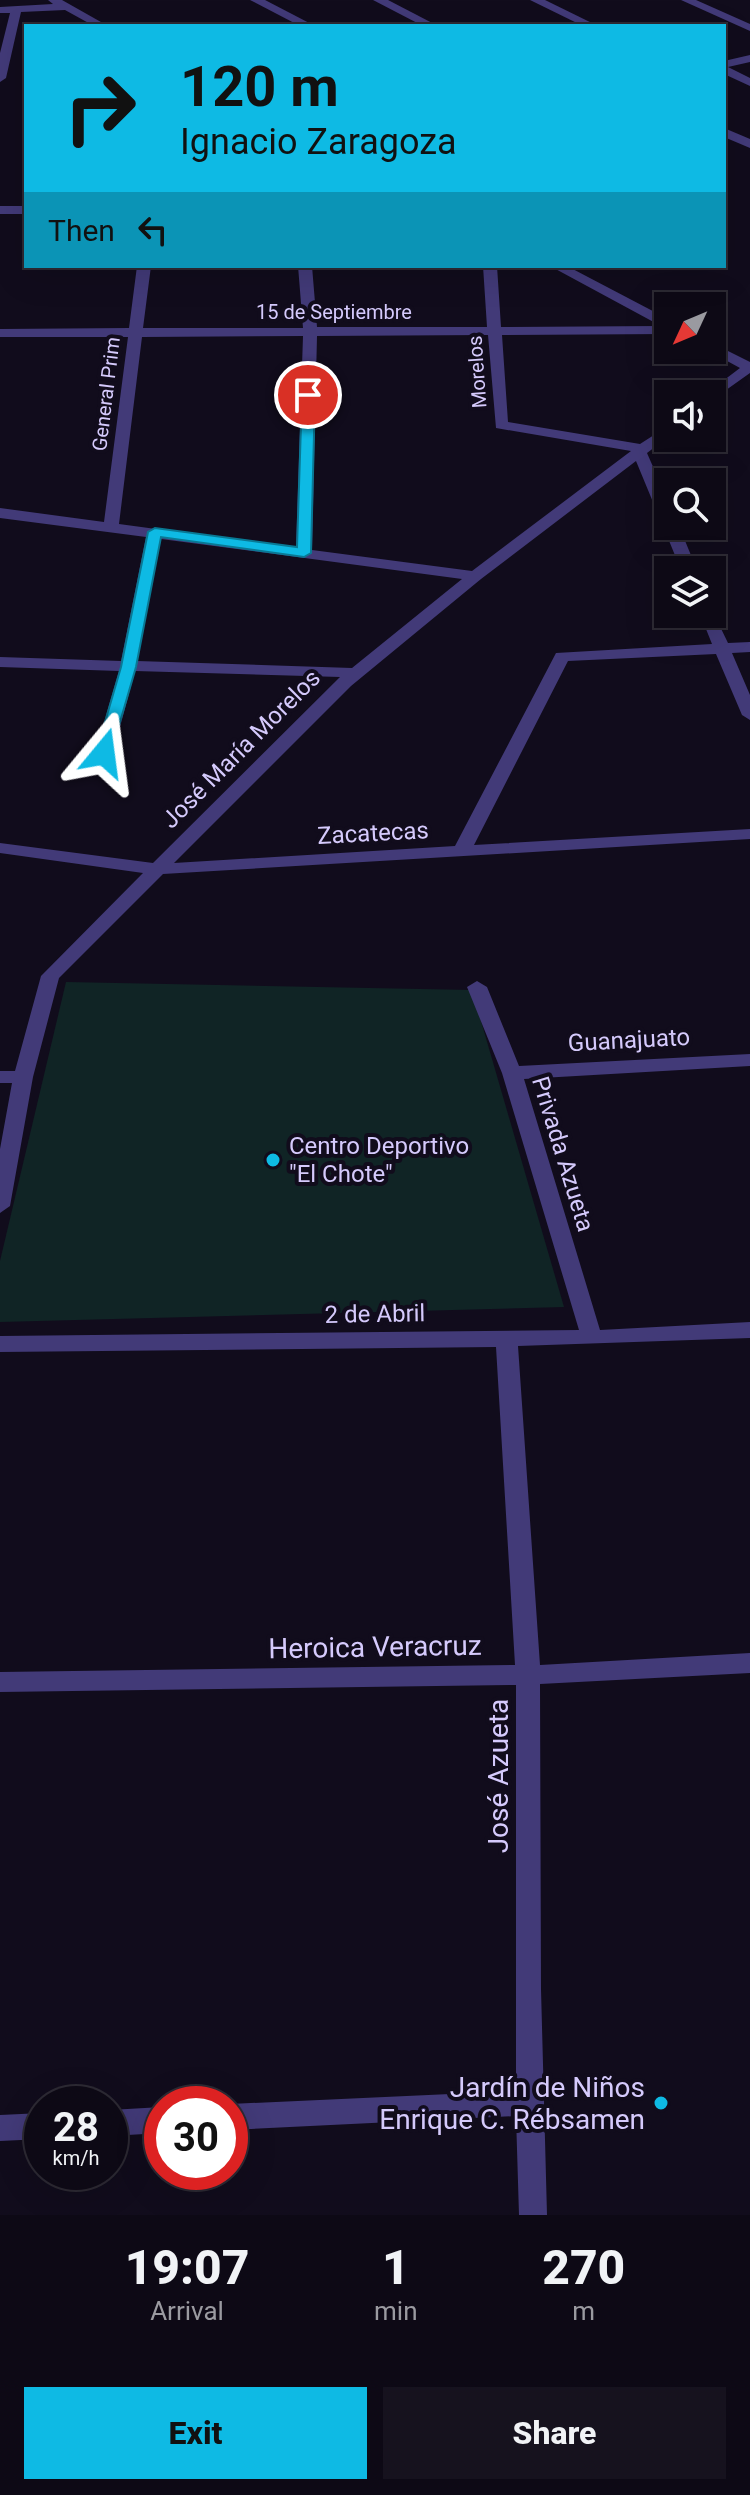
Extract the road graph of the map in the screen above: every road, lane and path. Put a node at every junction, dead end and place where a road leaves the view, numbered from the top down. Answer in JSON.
{"nodes":[{"id":1,"x":54,"y":0,"type":"edge"},
{"id":2,"x":256,"y":0,"type":"edge"},
{"id":3,"x":379,"y":0,"type":"edge"},
{"id":4,"x":536,"y":0,"type":"edge"},
{"id":5,"x":687,"y":0,"type":"edge"},
{"id":6,"x":65,"y":7,"type":"junction"},
{"id":7,"x":0,"y":10,"type":"edge"},
{"id":8,"x":16,"y":10,"type":"junction"},
{"id":9,"x":98,"y":24,"type":"edge"},
{"id":10,"x":305,"y":24,"type":"edge"},
{"id":11,"x":428,"y":24,"type":"edge"},
{"id":12,"x":588,"y":24,"type":"edge"},
{"id":13,"x":750,"y":28,"type":"edge"},
{"id":14,"x":750,"y":58,"type":"edge"},
{"id":15,"x":726,"y":67,"type":"edge"},
{"id":16,"x":726,"y":69,"type":"edge"},
{"id":17,"x":0,"y":78,"type":"edge"},
{"id":18,"x":750,"y":82,"type":"edge"},
{"id":19,"x":726,"y":133,"type":"edge"},
{"id":20,"x":750,"y":144,"type":"edge"},
{"id":21,"x":0,"y":210,"type":"edge"},
{"id":22,"x":24,"y":210,"type":"edge"},
{"id":23,"x":144,"y":268,"type":"edge"},
{"id":24,"x":305,"y":268,"type":"edge"},
{"id":25,"x":490,"y":268,"type":"edge"},
{"id":26,"x":561,"y":268,"type":"edge"},
{"id":27,"x":654,"y":319,"type":"edge"},
{"id":28,"x":654,"y":327,"type":"edge"},
{"id":29,"x":494,"y":331,"type":"junction"},
{"id":30,"x":310,"y":332,"type":"junction"},
{"id":31,"x":0,"y":333,"type":"edge"},
{"id":32,"x":134,"y":333,"type":"junction"},
{"id":33,"x":726,"y":355,"type":"edge"},
{"id":34,"x":726,"y":385,"type":"edge"},
{"id":35,"x":654,"y":441,"type":"edge"},
{"id":36,"x":642,"y":451,"type":"junction"},
{"id":37,"x":654,"y":482,"type":"edge"},
{"id":38,"x":0,"y":513,"type":"edge"},
{"id":39,"x":111,"y":526,"type":"junction"},
{"id":40,"x":155,"y":532,"type":"junction"},
{"id":41,"x":304,"y":553,"type":"junction"},
{"id":42,"x":475,"y":576,"type":"junction"},
{"id":43,"x":714,"y":628,"type":"edge"},
{"id":44,"x":750,"y":647,"type":"edge"},
{"id":45,"x":722,"y":649,"type":"junction"},
{"id":46,"x":0,"y":662,"type":"edge"},
{"id":47,"x":128,"y":667,"type":"junction"},
{"id":48,"x":356,"y":673,"type":"junction"},
{"id":49,"x":750,"y":715,"type":"edge"},
{"id":50,"x":104,"y":753,"type":"dead end"},
{"id":51,"x":750,"y":834,"type":"edge"},
{"id":52,"x":0,"y":848,"type":"edge"},
{"id":53,"x":461,"y":852,"type":"junction"},
{"id":54,"x":156,"y":869,"type":"junction"},
{"id":55,"x":477,"y":987,"type":"dead end"},
{"id":56,"x":750,"y":1060,"type":"edge"},
{"id":57,"x":512,"y":1073,"type":"junction"},
{"id":58,"x":0,"y":1077,"type":"edge"},
{"id":59,"x":23,"y":1077,"type":"junction"},
{"id":60,"x":0,"y":1206,"type":"edge"},
{"id":61,"x":750,"y":1330,"type":"edge"},
{"id":62,"x":506,"y":1338,"type":"junction"},
{"id":63,"x":592,"y":1338,"type":"junction"},
{"id":64,"x":0,"y":1344,"type":"edge"},
{"id":65,"x":750,"y":1663,"type":"edge"},
{"id":66,"x":528,"y":1675,"type":"junction"},
{"id":67,"x":0,"y":1682,"type":"edge"},
{"id":68,"x":529,"y":2103,"type":"junction"},
{"id":69,"x":248,"y":2116,"type":"edge"},
{"id":70,"x":24,"y":2127,"type":"edge"},
{"id":71,"x":0,"y":2128,"type":"edge"},
{"id":72,"x":533,"y":2215,"type":"edge"}],
"edges":[{"from":1,"to":6,"type":"street"},
{"from":2,"to":10,"type":"street"},
{"from":3,"to":11,"type":"street"},
{"from":4,"to":12,"type":"street"},
{"from":5,"to":13,"type":"street"},
{"from":6,"to":8,"type":"street"},
{"from":6,"to":9,"type":"street"},
{"from":7,"to":8,"type":"street"},
{"from":8,"to":17,"type":"street"},
{"from":14,"to":15,"type":"street"},
{"from":16,"to":18,"type":"street"},
{"from":19,"to":20,"type":"street"},
{"from":21,"to":22,"type":"street"},
{"from":23,"to":32,"type":"street","name":"General Prim"},
{"from":24,"to":30,"type":"street"},
{"from":25,"to":29,"type":"street","name":"Morelos"},
{"from":26,"to":27,"type":"street"},
{"from":28,"to":29,"type":"street","name":"15 de Septiembre"},
{"from":29,"to":30,"type":"street","name":"15 de Septiembre"},
{"from":29,"to":36,"type":"street","name":"Morelos"},
{"from":30,"to":32,"type":"street","name":"15 de Septiembre"},
{"from":30,"to":41,"type":"street"},
{"from":31,"to":32,"type":"street","name":"15 de Septiembre"},
{"from":32,"to":39,"type":"street","name":"General Prim"},
{"from":33,"to":34,"type":"street"},
{"from":35,"to":36,"type":"street","name":"José María Morelos"},
{"from":36,"to":37,"type":"street"},
{"from":36,"to":42,"type":"street","name":"José María Morelos"},
{"from":38,"to":39,"type":"street"},
{"from":39,"to":40,"type":"street"},
{"from":40,"to":41,"type":"street"},
{"from":40,"to":47,"type":"street"},
{"from":41,"to":42,"type":"street"},
{"from":42,"to":48,"type":"street","name":"José María Morelos"},
{"from":43,"to":45,"type":"street"},
{"from":44,"to":45,"type":"street"},
{"from":45,"to":49,"type":"street"},
{"from":45,"to":53,"type":"street"},
{"from":46,"to":47,"type":"street"},
{"from":47,"to":48,"type":"street"},
{"from":47,"to":50,"type":"street"},
{"from":48,"to":54,"type":"street","name":"José María Morelos"},
{"from":51,"to":53,"type":"street","name":"Zacatecas"},
{"from":52,"to":54,"type":"street","name":"Zacatecas"},
{"from":53,"to":54,"type":"street","name":"Zacatecas"},
{"from":54,"to":59,"type":"street","name":"José María Morelos"},
{"from":55,"to":57,"type":"street","name":"Privada Azueta"},
{"from":56,"to":57,"type":"street","name":"Guanajuato"},
{"from":57,"to":63,"type":"street","name":"Privada Azueta"},
{"from":58,"to":59,"type":"street"},
{"from":59,"to":60,"type":"street","name":"José María Morelos"},
{"from":61,"to":63,"type":"street","name":"2 de Abril"},
{"from":62,"to":63,"type":"street","name":"2 de Abril"},
{"from":62,"to":64,"type":"street","name":"2 de Abril"},
{"from":62,"to":66,"type":"street","name":"José Azueta"},
{"from":65,"to":66,"type":"street","name":"Heroica Veracruz"},
{"from":66,"to":67,"type":"street","name":"Heroica Veracruz"},
{"from":66,"to":68,"type":"street","name":"José Azueta"},
{"from":68,"to":69,"type":"street"},
{"from":68,"to":72,"type":"street","name":"José Azueta"},
{"from":70,"to":71,"type":"street"}]}
